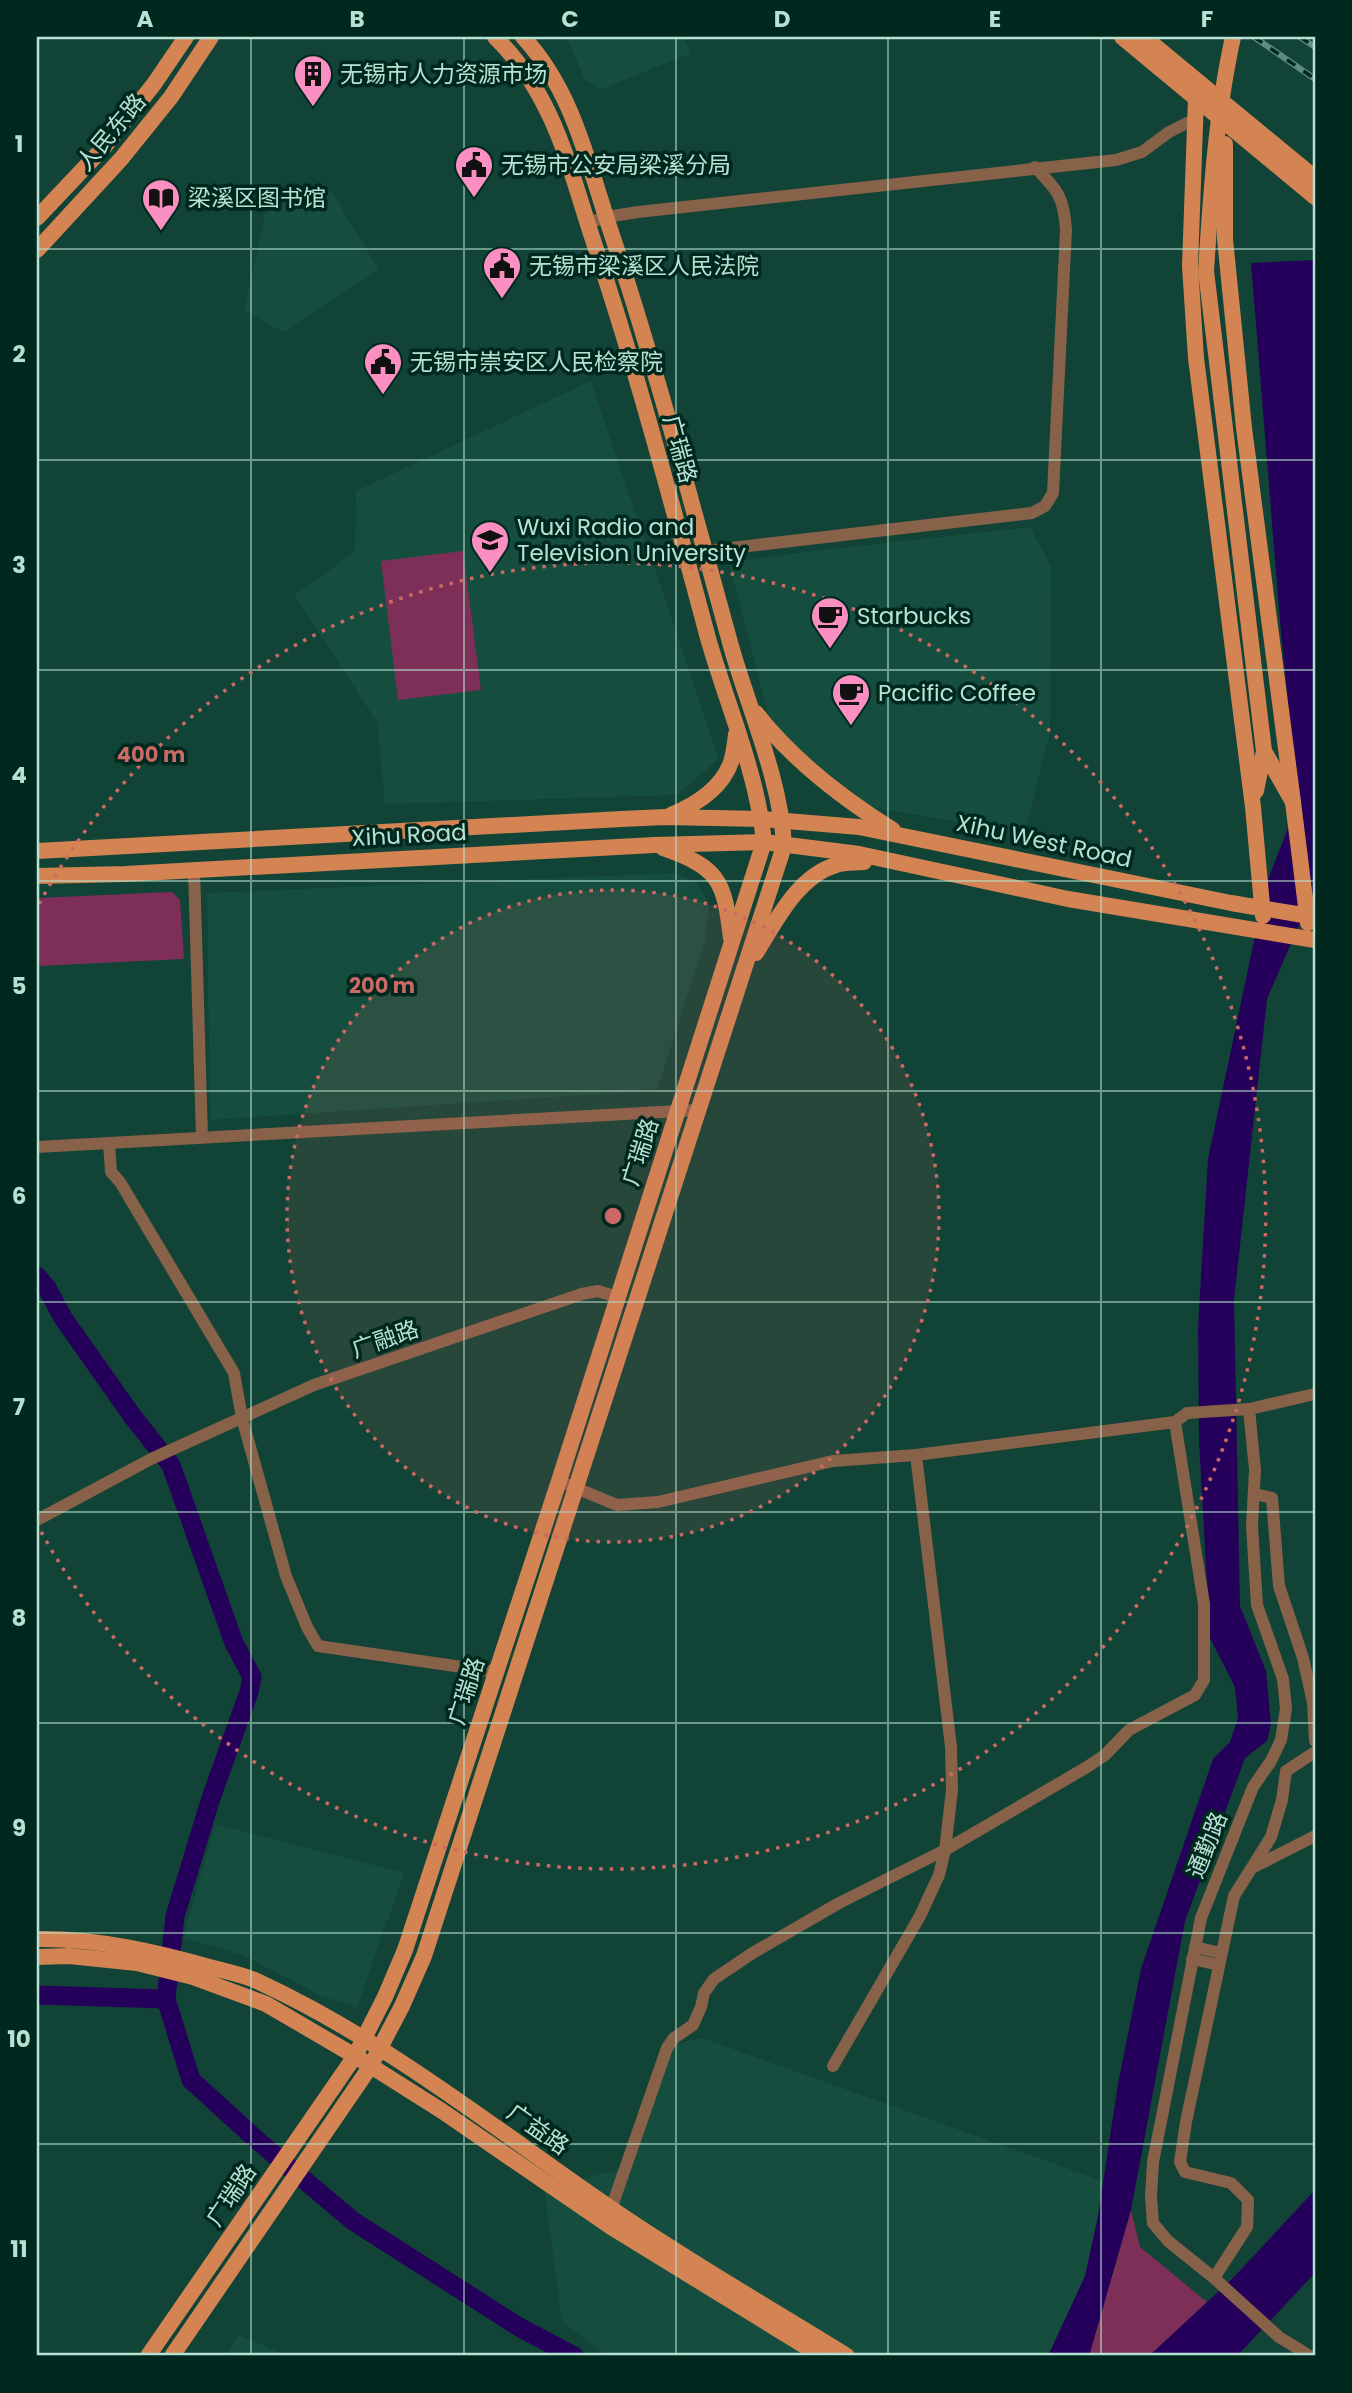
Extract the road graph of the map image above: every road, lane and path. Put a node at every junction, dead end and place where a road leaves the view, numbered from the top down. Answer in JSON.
{"nodes":[{"id":1,"x":187,"y":37,"type":"edge"},
{"id":2,"x":211,"y":37,"type":"edge"},
{"id":3,"x":495,"y":37,"type":"edge"},
{"id":4,"x":523,"y":37,"type":"edge"},
{"id":5,"x":1122,"y":37,"type":"edge"},
{"id":6,"x":1144,"y":37,"type":"edge"},
{"id":7,"x":1233,"y":37,"type":"edge"},
{"id":8,"x":1197,"y":90,"type":"junction"},
{"id":9,"x":1230,"y":108,"type":"junction"},
{"id":10,"x":1195,"y":120,"type":"junction"},
{"id":11,"x":1228,"y":125,"type":"junction"},
{"id":12,"x":1035,"y":167,"type":"junction"},
{"id":13,"x":1315,"y":178,"type":"edge"},
{"id":14,"x":1315,"y":197,"type":"edge"},
{"id":15,"x":606,"y":217,"type":"junction"},
{"id":16,"x":37,"y":218,"type":"edge"},
{"id":17,"x":588,"y":223,"type":"junction"},
{"id":18,"x":37,"y":250,"type":"edge"},
{"id":19,"x":705,"y":551,"type":"junction"},
{"id":20,"x":751,"y":707,"type":"junction"},
{"id":21,"x":737,"y":729,"type":"junction"},
{"id":22,"x":1264,"y":751,"type":"junction"},
{"id":23,"x":1293,"y":802,"type":"junction"},
{"id":24,"x":1253,"y":807,"type":"junction"},
{"id":25,"x":665,"y":817,"type":"junction"},
{"id":26,"x":762,"y":819,"type":"junction"},
{"id":27,"x":783,"y":821,"type":"junction"},
{"id":28,"x":901,"y":835,"type":"junction"},
{"id":29,"x":764,"y":842,"type":"junction"},
{"id":30,"x":654,"y":845,"type":"junction"},
{"id":31,"x":784,"y":846,"type":"junction"},
{"id":32,"x":37,"y":851,"type":"edge"},
{"id":33,"x":884,"y":860,"type":"junction"},
{"id":34,"x":194,"y":869,"type":"junction"},
{"id":35,"x":37,"y":876,"type":"edge"},
{"id":36,"x":1263,"y":908,"type":"junction"},
{"id":37,"x":1311,"y":916,"type":"edge"},
{"id":38,"x":1265,"y":932,"type":"junction"},
{"id":39,"x":1313,"y":940,"type":"edge"},
{"id":40,"x":732,"y":945,"type":"junction"},
{"id":41,"x":743,"y":972,"type":"junction"},
{"id":42,"x":697,"y":1110,"type":"junction"},
{"id":43,"x":677,"y":1111,"type":"junction"},
{"id":44,"x":202,"y":1137,"type":"junction"},
{"id":45,"x":109,"y":1143,"type":"junction"},
{"id":46,"x":37,"y":1147,"type":"edge"},
{"id":47,"x":617,"y":1297,"type":"junction"},
{"id":48,"x":1315,"y":1394,"type":"edge"},
{"id":49,"x":1249,"y":1409,"type":"junction"},
{"id":50,"x":242,"y":1418,"type":"junction"},
{"id":51,"x":1175,"y":1422,"type":"junction"},
{"id":52,"x":916,"y":1455,"type":"junction"},
{"id":53,"x":559,"y":1480,"type":"junction"},
{"id":54,"x":576,"y":1488,"type":"junction"},
{"id":55,"x":1255,"y":1494,"type":"junction"},
{"id":56,"x":37,"y":1520,"type":"edge"},
{"id":57,"x":496,"y":1672,"type":"junction"},
{"id":58,"x":1315,"y":1741,"type":"edge"},
{"id":59,"x":1315,"y":1752,"type":"edge"},
{"id":60,"x":1315,"y":1836,"type":"edge"},
{"id":61,"x":945,"y":1850,"type":"junction"},
{"id":62,"x":1253,"y":1867,"type":"junction"},
{"id":63,"x":37,"y":1939,"type":"edge"},
{"id":64,"x":1194,"y":1953,"type":"junction"},
{"id":65,"x":139,"y":1956,"type":"junction"},
{"id":66,"x":37,"y":1957,"type":"edge"},
{"id":67,"x":1220,"y":1959,"type":"junction"},
{"id":68,"x":192,"y":1969,"type":"junction"},
{"id":69,"x":364,"y":2037,"type":"junction"},
{"id":70,"x":381,"y":2047,"type":"junction"},
{"id":71,"x":355,"y":2056,"type":"junction"},
{"id":72,"x":833,"y":2066,"type":"dead end"},
{"id":73,"x":370,"y":2067,"type":"junction"},
{"id":74,"x":611,"y":2208,"type":"junction"},
{"id":75,"x":611,"y":2227,"type":"junction"},
{"id":76,"x":1214,"y":2278,"type":"junction"},
{"id":77,"x":148,"y":2356,"type":"edge"},
{"id":78,"x":172,"y":2356,"type":"edge"},
{"id":79,"x":821,"y":2356,"type":"edge"},
{"id":80,"x":847,"y":2356,"type":"edge"},
{"id":81,"x":1310,"y":2356,"type":"edge"}],
"edges":[{"from":1,"to":16,"type":"main road","name":"人民东路"},
{"from":2,"to":18,"type":"main road","name":"人民东路"},
{"from":3,"to":17,"type":"main road","name":"广瑞路"},
{"from":4,"to":15,"type":"main road","name":"广瑞路"},
{"from":5,"to":8,"type":"main road"},
{"from":6,"to":8,"type":"main road"},
{"from":7,"to":22,"type":"main road"},
{"from":8,"to":9,"type":"main road"},
{"from":8,"to":10,"type":"main road"},
{"from":8,"to":11,"type":"main road"},
{"from":9,"to":11,"type":"main road"},
{"from":9,"to":13,"type":"main road"},
{"from":10,"to":12,"type":"street"},
{"from":10,"to":24,"type":"main road"},
{"from":11,"to":14,"type":"main road"},
{"from":11,"to":23,"type":"main road"},
{"from":12,"to":15,"type":"street"},
{"from":12,"to":19,"type":"street"},
{"from":15,"to":17,"type":"street"},
{"from":15,"to":19,"type":"main road","name":"广瑞路"},
{"from":17,"to":21,"type":"main road","name":"广瑞路"},
{"from":19,"to":20,"type":"main road","name":"广瑞路"},
{"from":20,"to":27,"type":"main road","name":"广瑞路"},
{"from":20,"to":28,"type":"main road"},
{"from":21,"to":25,"type":"main road"},
{"from":21,"to":26,"type":"main road","name":"广瑞路"},
{"from":22,"to":23,"type":"main road"},
{"from":22,"to":24,"type":"main road"},
{"from":23,"to":37,"type":"main road"},
{"from":24,"to":36,"type":"main road"},
{"from":25,"to":26,"type":"main road","name":"Xihu Road"},
{"from":25,"to":32,"type":"main road","name":"Xihu Road"},
{"from":26,"to":27,"type":"main road","name":"Xihu West Road"},
{"from":26,"to":29,"type":"main road","name":"广瑞路"},
{"from":27,"to":28,"type":"main road","name":"Xihu West Road"},
{"from":27,"to":31,"type":"main road","name":"广瑞路"},
{"from":28,"to":36,"type":"main road","name":"Xihu West Road"},
{"from":29,"to":30,"type":"main road","name":"Xihu Road"},
{"from":29,"to":31,"type":"main road","name":"Xihu Road"},
{"from":29,"to":40,"type":"main road","name":"广瑞路"},
{"from":30,"to":34,"type":"main road","name":"Xihu Road"},
{"from":30,"to":40,"type":"main road"},
{"from":31,"to":33,"type":"main road"},
{"from":31,"to":41,"type":"main road","name":"广瑞路"},
{"from":33,"to":38,"type":"main road"},
{"from":33,"to":41,"type":"main road"},
{"from":34,"to":35,"type":"main road","name":"Xihu Road"},
{"from":34,"to":44,"type":"street"},
{"from":36,"to":37,"type":"main road","name":"Xihu West Road"},
{"from":36,"to":38,"type":"main road"},
{"from":37,"to":39,"type":"main road"},
{"from":38,"to":39,"type":"main road"},
{"from":40,"to":43,"type":"main road","name":"广瑞路"},
{"from":41,"to":42,"type":"main road","name":"广瑞路"},
{"from":42,"to":43,"type":"street"},
{"from":42,"to":54,"type":"main road","name":"广瑞路"},
{"from":43,"to":44,"type":"street"},
{"from":43,"to":47,"type":"main road","name":"广瑞路"},
{"from":44,"to":45,"type":"street"},
{"from":45,"to":46,"type":"street"},
{"from":45,"to":50,"type":"street"},
{"from":47,"to":50,"type":"street","name":"广融路"},
{"from":47,"to":53,"type":"main road","name":"广瑞路"},
{"from":48,"to":49,"type":"street"},
{"from":49,"to":51,"type":"street"},
{"from":49,"to":55,"type":"street","name":"通勤路"},
{"from":50,"to":56,"type":"street","name":"广融路"},
{"from":50,"to":57,"type":"street"},
{"from":51,"to":52,"type":"street"},
{"from":51,"to":61,"type":"street"},
{"from":52,"to":54,"type":"street"},
{"from":52,"to":61,"type":"street"},
{"from":53,"to":54,"type":"street"},
{"from":53,"to":57,"type":"main road","name":"广瑞路"},
{"from":54,"to":70,"type":"main road","name":"广瑞路"},
{"from":55,"to":58,"type":"street"},
{"from":55,"to":64,"type":"street","name":"通勤路"},
{"from":57,"to":69,"type":"main road","name":"广瑞路"},
{"from":59,"to":62,"type":"street"},
{"from":60,"to":62,"type":"street"},
{"from":61,"to":72,"type":"street"},
{"from":61,"to":74,"type":"street"},
{"from":62,"to":67,"type":"street"},
{"from":63,"to":65,"type":"main road"},
{"from":64,"to":67,"type":"street"},
{"from":64,"to":76,"type":"street","name":"通勤路"},
{"from":65,"to":66,"type":"main road"},
{"from":65,"to":68,"type":"main road"},
{"from":67,"to":76,"type":"street"},
{"from":68,"to":69,"type":"main road","name":"广益路"},
{"from":68,"to":71,"type":"main road","name":"广益路"},
{"from":69,"to":70,"type":"main road","name":"广益路"},
{"from":69,"to":71,"type":"main road","name":"广瑞路"},
{"from":70,"to":73,"type":"main road","name":"广瑞路"},
{"from":70,"to":74,"type":"main road","name":"广益路"},
{"from":71,"to":73,"type":"main road","name":"广益路"},
{"from":71,"to":77,"type":"main road","name":"广瑞路"},
{"from":73,"to":75,"type":"main road","name":"广益路"},
{"from":73,"to":78,"type":"main road","name":"广瑞路"},
{"from":74,"to":75,"type":"street"},
{"from":74,"to":80,"type":"main road","name":"广益路"},
{"from":75,"to":79,"type":"main road","name":"广益路"},
{"from":76,"to":81,"type":"street","name":"通勤路"}]}
